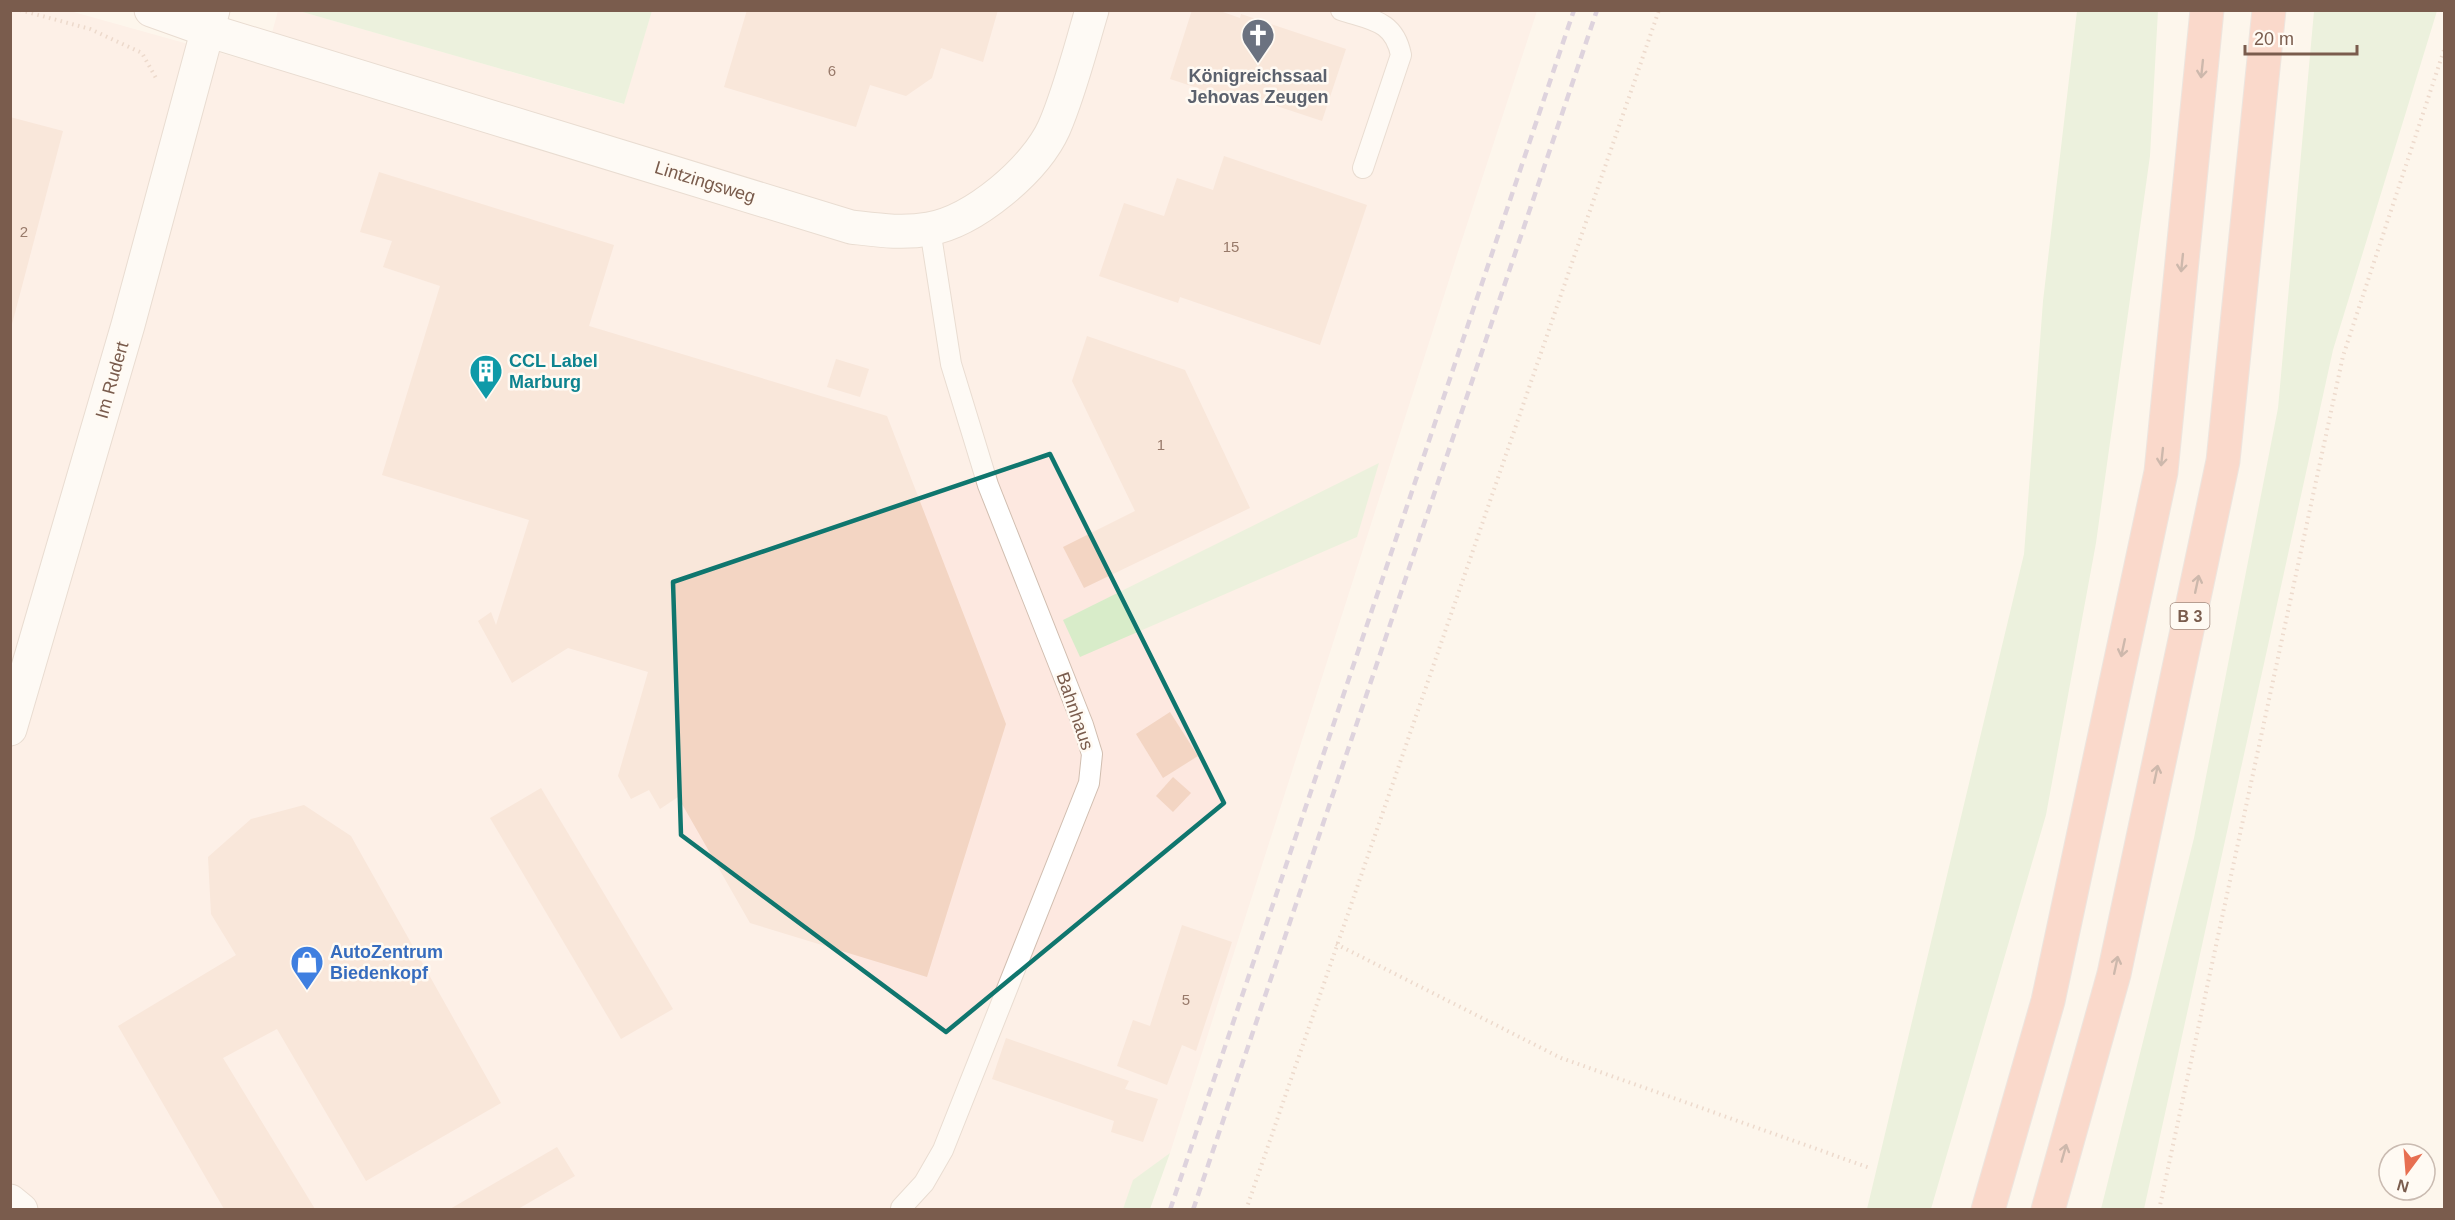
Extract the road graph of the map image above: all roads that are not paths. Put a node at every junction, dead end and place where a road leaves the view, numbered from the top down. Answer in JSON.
{"nodes":[{"id":1,"x":152,"y":10,"type":"edge"},
{"id":2,"x":1092,"y":10,"type":"edge"},
{"id":3,"x":1341,"y":10,"type":"edge"},
{"id":4,"x":2207,"y":10,"type":"edge"},
{"id":5,"x":2269,"y":10,"type":"edge"},
{"id":6,"x":210,"y":20,"type":"edge"},
{"id":7,"x":1363,"y":168,"type":"dead end"},
{"id":8,"x":930,"y":229,"type":"junction"},
{"id":9,"x":10,"y":729,"type":"edge"},
{"id":10,"x":10,"y":1201,"type":"edge"},
{"id":11,"x":901,"y":1208,"type":"dead end"},
{"id":12,"x":21,"y":1209,"type":"edge"},
{"id":13,"x":1988,"y":1209,"type":"edge"},
{"id":14,"x":2048,"y":1209,"type":"edge"}],
"edges":[{"from":1,"to":6,"type":"street","name":"Lintzingsweg"},
{"from":2,"to":8,"type":"street","name":"Lintzingsweg"},
{"from":3,"to":7,"type":"lane"},
{"from":4,"to":13,"type":"highway","one_way":true},
{"from":14,"to":5,"type":"highway","number":"B 3","one_way":true},
{"from":6,"to":8,"type":"street","name":"Lintzingsweg"},
{"from":6,"to":9,"type":"street","name":"Im Rudert"},
{"from":8,"to":11,"type":"lane","name":"Bahnhaus"},
{"from":10,"to":12,"type":"street"}]}
